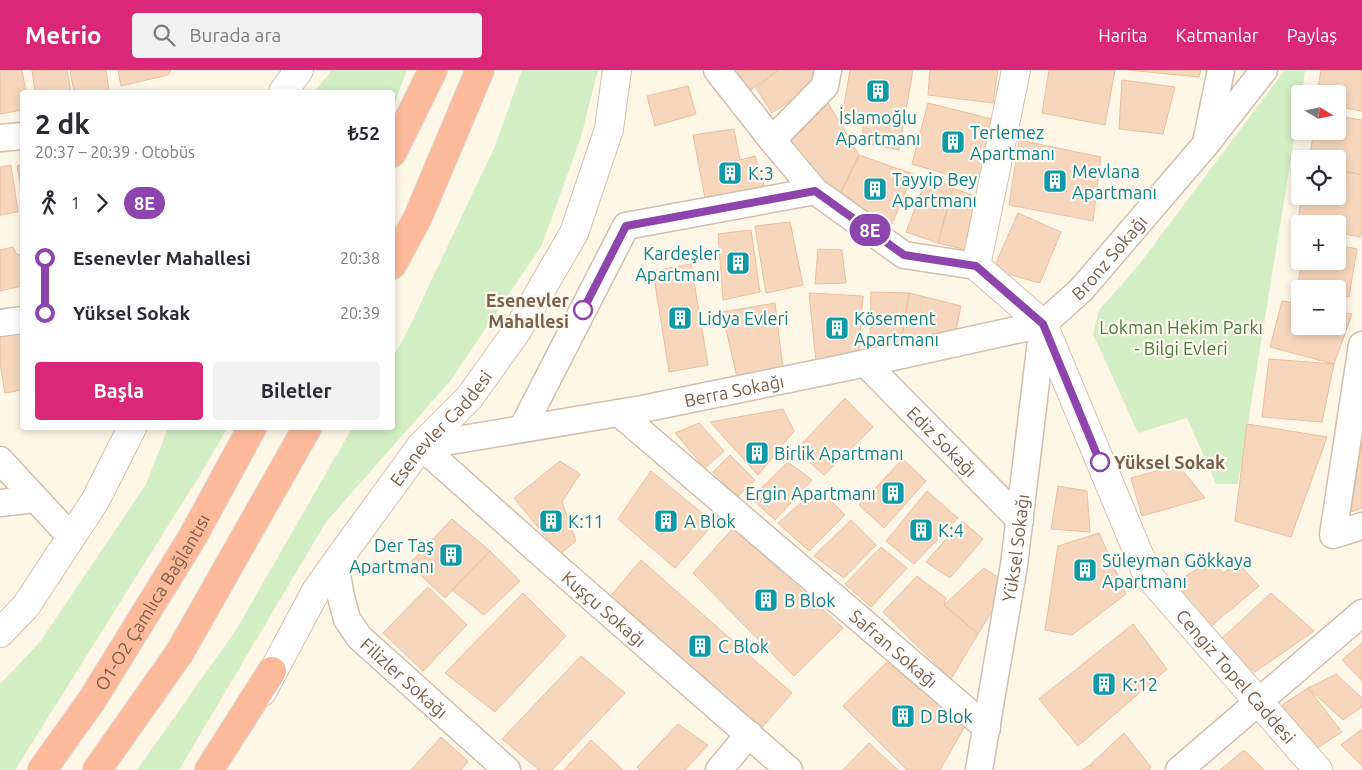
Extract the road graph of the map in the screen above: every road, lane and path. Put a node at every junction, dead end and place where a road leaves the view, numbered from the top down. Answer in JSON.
{"nodes":[{"id":1,"x":299,"y":70,"type":"edge"},
{"id":2,"x":433,"y":70,"type":"edge"},
{"id":3,"x":480,"y":70,"type":"edge"},
{"id":4,"x":617,"y":70,"type":"edge"},
{"id":5,"x":717,"y":70,"type":"edge"},
{"id":6,"x":1016,"y":70,"type":"edge"},
{"id":7,"x":1222,"y":70,"type":"edge"},
{"id":8,"x":1264,"y":70,"type":"edge"},
{"id":9,"x":827,"y":78,"type":"edge"},
{"id":10,"x":284,"y":90,"type":"edge"},
{"id":11,"x":20,"y":136,"type":"edge"},
{"id":12,"x":0,"y":138,"type":"edge"},
{"id":13,"x":772,"y":140,"type":"junction"},
{"id":14,"x":1206,"y":144,"type":"junction"},
{"id":15,"x":395,"y":147,"type":"edge"},
{"id":16,"x":815,"y":191,"type":"junction"},
{"id":17,"x":395,"y":259,"type":"edge"},
{"id":18,"x":976,"y":266,"type":"junction"},
{"id":19,"x":20,"y":320,"type":"edge"},
{"id":20,"x":0,"y":323,"type":"edge"},
{"id":21,"x":1043,"y":324,"type":"junction"},
{"id":22,"x":1362,"y":345,"type":"edge"},
{"id":23,"x":865,"y":363,"type":"junction"},
{"id":24,"x":619,"y":413,"type":"junction"},
{"id":25,"x":522,"y":429,"type":"junction"},
{"id":26,"x":131,"y":430,"type":"edge"},
{"id":27,"x":251,"y":430,"type":"edge"},
{"id":28,"x":306,"y":430,"type":"edge"},
{"id":29,"x":421,"y":446,"type":"junction"},
{"id":30,"x":0,"y":460,"type":"edge"},
{"id":31,"x":35,"y":499,"type":"junction"},
{"id":32,"x":0,"y":502,"type":"edge"},
{"id":33,"x":1020,"y":520,"type":"junction"},
{"id":34,"x":1362,"y":526,"type":"edge"},
{"id":35,"x":71,"y":537,"type":"junction"},
{"id":36,"x":335,"y":564,"type":"junction"},
{"id":37,"x":1362,"y":613,"type":"edge"},
{"id":38,"x":0,"y":633,"type":"edge"},
{"id":39,"x":272,"y":671,"type":"junction"},
{"id":40,"x":1258,"y":702,"type":"junction"},
{"id":41,"x":987,"y":728,"type":"junction"},
{"id":42,"x":749,"y":734,"type":"junction"},
{"id":43,"x":491,"y":765,"type":"edge"},
{"id":44,"x":42,"y":770,"type":"edge"},
{"id":45,"x":97,"y":770,"type":"edge"},
{"id":46,"x":209,"y":770,"type":"edge"},
{"id":47,"x":224,"y":770,"type":"edge"},
{"id":48,"x":719,"y":770,"type":"edge"},
{"id":49,"x":789,"y":770,"type":"edge"},
{"id":50,"x":979,"y":770,"type":"edge"},
{"id":51,"x":1179,"y":770,"type":"edge"},
{"id":52,"x":1318,"y":770,"type":"edge"}],
"edges":[{"from":1,"to":10,"type":"main road"},
{"from":2,"to":15,"type":"highway"},
{"from":3,"to":17,"type":"highway"},
{"from":4,"to":29,"type":"main road","name":"Esenevler Caddesi"},
{"from":5,"to":13,"type":"street"},
{"from":6,"to":18,"type":"main road"},
{"from":7,"to":14,"type":"street"},
{"from":8,"to":14,"type":"street","name":"Bronz Sokağı"},
{"from":9,"to":13,"type":"street"},
{"from":11,"to":12,"type":"street"},
{"from":13,"to":16,"type":"street"},
{"from":14,"to":21,"type":"street","name":"Bronz Sokağı"},
{"from":16,"to":18,"type":"street"},
{"from":16,"to":25,"type":"street"},
{"from":18,"to":21,"type":"main road","name":"Cengiz Topel Caddesi"},
{"from":19,"to":20,"type":"street"},
{"from":21,"to":23,"type":"street","name":"Berra Sokağı"},
{"from":21,"to":33,"type":"street","name":"Yüksel Sokağı"},
{"from":21,"to":40,"type":"main road","name":"Cengiz Topel Caddesi"},
{"from":22,"to":34,"type":"street"},
{"from":23,"to":24,"type":"street","name":"Berra Sokağı"},
{"from":23,"to":33,"type":"street","name":"Ediz Sokağı"},
{"from":24,"to":25,"type":"street","name":"Berra Sokağı"},
{"from":24,"to":41,"type":"street","name":"Safran Sokağı"},
{"from":25,"to":29,"type":"street","name":"Berra Sokağı"},
{"from":26,"to":35,"type":"main road"},
{"from":27,"to":44,"type":"highway","name":"O1-O2 Çamlıca Bağlantısı"},
{"from":28,"to":45,"type":"highway"},
{"from":29,"to":36,"type":"main road","name":"Esenevler Caddesi"},
{"from":29,"to":42,"type":"street","name":"Kuşçu Sokağı"},
{"from":30,"to":31,"type":"street"},
{"from":31,"to":32,"type":"street"},
{"from":31,"to":35,"type":"street"},
{"from":33,"to":41,"type":"street","name":"Yüksel Sokağı"},
{"from":35,"to":38,"type":"main road"},
{"from":36,"to":39,"type":"main road","name":"Esenevler Caddesi"},
{"from":36,"to":43,"type":"street","name":"Filizler Sokağı"},
{"from":37,"to":40,"type":"street"},
{"from":39,"to":46,"type":"highway"},
{"from":39,"to":47,"type":"main road","name":"Esenevler Caddesi"},
{"from":40,"to":51,"type":"street"},
{"from":40,"to":52,"type":"main road","name":"Cengiz Topel Caddesi"},
{"from":41,"to":50,"type":"street","name":"Yüksel Sokağı"},
{"from":42,"to":48,"type":"street"},
{"from":42,"to":49,"type":"street","name":"Kuşçu Sokağı"}]}
